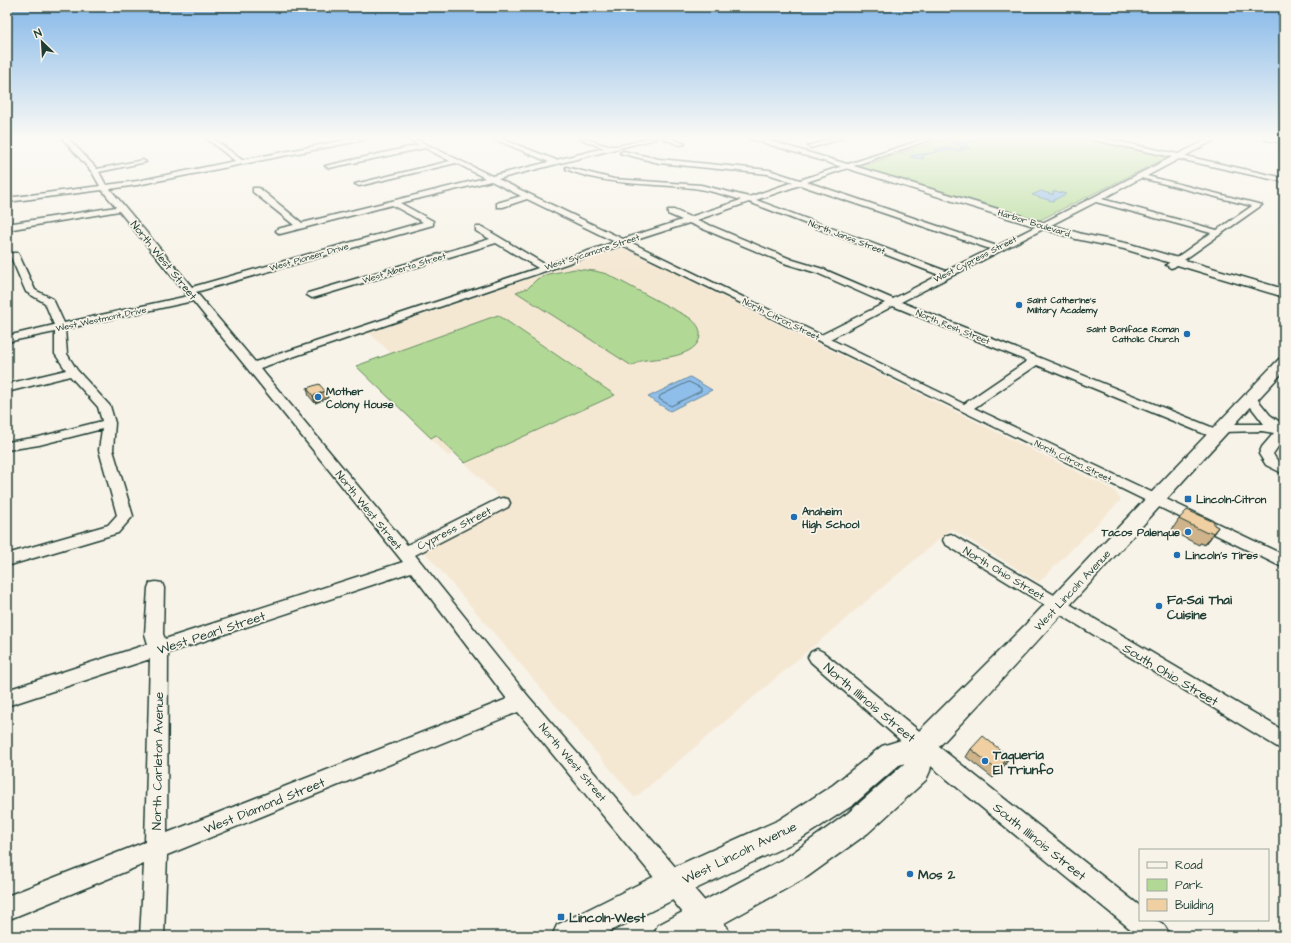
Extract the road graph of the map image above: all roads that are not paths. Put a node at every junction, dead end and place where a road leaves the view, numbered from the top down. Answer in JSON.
{"nodes":[{"id":1,"x":101,"y":182,"type":"edge"},
{"id":2,"x":142,"y":182,"type":"edge"},
{"id":3,"x":367,"y":182,"type":"edge"},
{"id":4,"x":475,"y":182,"type":"edge"},
{"id":5,"x":499,"y":182,"type":"edge"},
{"id":6,"x":628,"y":182,"type":"edge"},
{"id":7,"x":799,"y":182,"type":"edge"},
{"id":8,"x":899,"y":182,"type":"edge"},
{"id":9,"x":1128,"y":182,"type":"edge"},
{"id":10,"x":1164,"y":182,"type":"edge"},
{"id":11,"x":634,"y":183,"type":"junction"},
{"id":12,"x":802,"y":183,"type":"junction"},
{"id":13,"x":359,"y":184,"type":"dead end"},
{"id":14,"x":104,"y":187,"type":"junction"},
{"id":15,"x":256,"y":190,"type":"dead end"},
{"id":16,"x":629,"y":191,"type":"dead end"},
{"id":17,"x":528,"y":196,"type":"junction"},
{"id":18,"x":1095,"y":199,"type":"junction"},
{"id":19,"x":7,"y":200,"type":"edge"},
{"id":20,"x":750,"y":200,"type":"junction"},
{"id":21,"x":394,"y":203,"type":"junction"},
{"id":22,"x":500,"y":205,"type":"dead end"},
{"id":23,"x":122,"y":208,"type":"junction"},
{"id":24,"x":671,"y":212,"type":"dead end"},
{"id":25,"x":1056,"y":219,"type":"junction"},
{"id":26,"x":690,"y":220,"type":"junction"},
{"id":27,"x":300,"y":226,"type":"junction"},
{"id":28,"x":1042,"y":226,"type":"junction"},
{"id":29,"x":7,"y":227,"type":"edge"},
{"id":30,"x":478,"y":229,"type":"dead end"},
{"id":31,"x":280,"y":231,"type":"dead end"},
{"id":32,"x":1219,"y":232,"type":"junction"},
{"id":33,"x":1086,"y":238,"type":"junction"},
{"id":34,"x":496,"y":240,"type":"junction"},
{"id":35,"x":623,"y":241,"type":"junction"},
{"id":36,"x":1126,"y":246,"type":"junction"},
{"id":37,"x":996,"y":248,"type":"junction"},
{"id":38,"x":15,"y":255,"type":"dead end"},
{"id":39,"x":1174,"y":263,"type":"junction"},
{"id":40,"x":545,"y":268,"type":"junction"},
{"id":41,"x":945,"y":274,"type":"junction"},
{"id":42,"x":1284,"y":293,"type":"edge"},
{"id":43,"x":191,"y":294,"type":"junction"},
{"id":44,"x":312,"y":295,"type":"dead end"},
{"id":45,"x":1284,"y":300,"type":"edge"},
{"id":46,"x":892,"y":302,"type":"junction"},
{"id":47,"x":60,"y":328,"type":"junction"},
{"id":48,"x":7,"y":339,"type":"edge"},
{"id":49,"x":821,"y":339,"type":"junction"},
{"id":50,"x":1036,"y":360,"type":"junction"},
{"id":51,"x":1284,"y":362,"type":"edge"},
{"id":52,"x":252,"y":367,"type":"junction"},
{"id":53,"x":73,"y":372,"type":"junction"},
{"id":54,"x":7,"y":388,"type":"edge"},
{"id":55,"x":1250,"y":398,"type":"junction"},
{"id":56,"x":965,"y":409,"type":"junction"},
{"id":57,"x":109,"y":423,"type":"junction"},
{"id":58,"x":1283,"y":430,"type":"edge"},
{"id":59,"x":1219,"y":431,"type":"junction"},
{"id":60,"x":7,"y":446,"type":"edge"},
{"id":61,"x":1284,"y":470,"type":"edge"},
{"id":62,"x":1154,"y":500,"type":"junction"},
{"id":63,"x":503,"y":503,"type":"dead end"},
{"id":64,"x":951,"y":540,"type":"dead end"},
{"id":65,"x":409,"y":559,"type":"junction"},
{"id":66,"x":7,"y":560,"type":"edge"},
{"id":67,"x":1284,"y":562,"type":"edge"},
{"id":68,"x":156,"y":588,"type":"dead end"},
{"id":69,"x":1058,"y":606,"type":"junction"},
{"id":70,"x":159,"y":649,"type":"junction"},
{"id":71,"x":817,"y":657,"type":"dead end"},
{"id":72,"x":7,"y":698,"type":"edge"},
{"id":73,"x":521,"y":702,"type":"junction"},
{"id":74,"x":1284,"y":742,"type":"edge"},
{"id":75,"x":922,"y":746,"type":"junction"},
{"id":76,"x":156,"y":848,"type":"junction"},
{"id":77,"x":674,"y":883,"type":"junction"},
{"id":78,"x":7,"y":908,"type":"edge"},
{"id":79,"x":1139,"y":921,"type":"edge"},
{"id":80,"x":1139,"y":921,"type":"edge"},
{"id":81,"x":710,"y":927,"type":"edge"},
{"id":82,"x":152,"y":936,"type":"edge"},
{"id":83,"x":568,"y":936,"type":"edge"},
{"id":84,"x":668,"y":936,"type":"edge"},
{"id":85,"x":1158,"y":936,"type":"edge"}],
"edges":[{"from":1,"to":14,"type":"street","name":"North West Street"},
{"from":2,"to":14,"type":"street"},
{"from":3,"to":13,"type":"street"},
{"from":4,"to":21,"type":"street"},
{"from":5,"to":17,"type":"street","name":"North Citron Street"},
{"from":6,"to":11,"type":"street","name":"North Janss Street"},
{"from":7,"to":12,"type":"street"},
{"from":8,"to":28,"type":"main road","name":"Harbor Boulevard"},
{"from":9,"to":18,"type":"street","name":"West Cypress Street"},
{"from":10,"to":32,"type":"street"},
{"from":11,"to":16,"type":"street"},
{"from":11,"to":20,"type":"street","name":"North Janss Street"},
{"from":12,"to":20,"type":"street","name":"West Sycamore Street"},
{"from":12,"to":37,"type":"street"},
{"from":14,"to":19,"type":"street"},
{"from":14,"to":23,"type":"street","name":"North West Street"},
{"from":15,"to":27,"type":"street"},
{"from":17,"to":22,"type":"street"},
{"from":17,"to":35,"type":"street","name":"North Citron Street"},
{"from":18,"to":25,"type":"street","name":"West Cypress Street"},
{"from":18,"to":32,"type":"street"},
{"from":20,"to":26,"type":"street","name":"West Sycamore Street"},
{"from":20,"to":41,"type":"street","name":"North Janss Street"},
{"from":21,"to":27,"type":"street"},
{"from":21,"to":43,"type":"street","name":"West Pioneer Drive"},
{"from":23,"to":29,"type":"street"},
{"from":23,"to":43,"type":"street","name":"North West Street"},
{"from":24,"to":26,"type":"street","name":"North Resh Street"},
{"from":25,"to":28,"type":"street","name":"West Cypress Street"},
{"from":25,"to":36,"type":"main road"},
{"from":26,"to":35,"type":"street","name":"West Sycamore Street"},
{"from":26,"to":46,"type":"street","name":"North Resh Street"},
{"from":27,"to":31,"type":"street"},
{"from":28,"to":33,"type":"main road","name":"Harbor Boulevard"},
{"from":28,"to":37,"type":"street","name":"West Cypress Street"},
{"from":30,"to":34,"type":"street"},
{"from":32,"to":39,"type":"street"},
{"from":33,"to":36,"type":"main road","name":"Harbor Boulevard"},
{"from":33,"to":39,"type":"main road","name":"Harbor Boulevard"},
{"from":34,"to":40,"type":"street"},
{"from":34,"to":44,"type":"street","name":"West Alberta Street"},
{"from":35,"to":40,"type":"street","name":"West Sycamore Street"},
{"from":35,"to":49,"type":"street","name":"North Citron Street"},
{"from":36,"to":39,"type":"main road","name":"Harbor Boulevard"},
{"from":37,"to":41,"type":"street","name":"West Cypress Street"},
{"from":38,"to":47,"type":"street"},
{"from":39,"to":42,"type":"main road","name":"Harbor Boulevard"},
{"from":39,"to":45,"type":"main road","name":"Harbor Boulevard"},
{"from":40,"to":52,"type":"street","name":"West Sycamore Street"},
{"from":41,"to":46,"type":"street","name":"West Cypress Street"},
{"from":43,"to":47,"type":"street","name":"West Westmont Drive"},
{"from":43,"to":52,"type":"street","name":"North West Street"},
{"from":46,"to":49,"type":"street","name":"West Cypress Street"},
{"from":46,"to":50,"type":"street","name":"North Resh Street"},
{"from":47,"to":48,"type":"street","name":"West Westmont Drive"},
{"from":47,"to":53,"type":"street"},
{"from":49,"to":56,"type":"street","name":"North Citron Street"},
{"from":50,"to":56,"type":"street"},
{"from":50,"to":59,"type":"street","name":"North Resh Street"},
{"from":51,"to":55,"type":"main road","name":"West Lincoln Avenue"},
{"from":52,"to":65,"type":"street","name":"North West Street"},
{"from":53,"to":54,"type":"street"},
{"from":53,"to":57,"type":"street"},
{"from":55,"to":58,"type":"street"},
{"from":55,"to":59,"type":"main road","name":"West Lincoln Avenue"},
{"from":56,"to":62,"type":"street","name":"North Citron Street"},
{"from":57,"to":60,"type":"street"},
{"from":57,"to":66,"type":"street"},
{"from":58,"to":59,"type":"street"},
{"from":58,"to":61,"type":"street"},
{"from":59,"to":62,"type":"main road","name":"West Lincoln Avenue"},
{"from":62,"to":67,"type":"street","name":"North Citron Street"},
{"from":62,"to":69,"type":"main road","name":"West Lincoln Avenue"},
{"from":63,"to":65,"type":"street","name":"Cypress Street"},
{"from":64,"to":69,"type":"street","name":"North Ohio Street"},
{"from":65,"to":70,"type":"street","name":"West Pearl Street"},
{"from":65,"to":73,"type":"street","name":"North West Street"},
{"from":68,"to":70,"type":"street","name":"North Carleton Avenue"},
{"from":69,"to":74,"type":"street","name":"South Ohio Street"},
{"from":69,"to":75,"type":"main road","name":"West Lincoln Avenue"},
{"from":70,"to":72,"type":"street","name":"West Pearl Street"},
{"from":70,"to":76,"type":"street","name":"North Carleton Avenue"},
{"from":71,"to":75,"type":"street","name":"North Illinois Street"},
{"from":73,"to":76,"type":"street","name":"West Diamond Street"},
{"from":73,"to":77,"type":"street","name":"North West Street"},
{"from":75,"to":77,"type":"main road","name":"West Lincoln Avenue"},
{"from":75,"to":79,"type":"street","name":"South Illinois Street"},
{"from":75,"to":81,"type":"main road"},
{"from":76,"to":78,"type":"street","name":"West Diamond Street"},
{"from":76,"to":82,"type":"street","name":"North Carleton Avenue"},
{"from":77,"to":81,"type":"street","name":"North West Street"},
{"from":77,"to":83,"type":"main road","name":"West Lincoln Avenue"},
{"from":80,"to":85,"type":"street","name":"South Illinois Street"},
{"from":81,"to":84,"type":"main road"}]}
